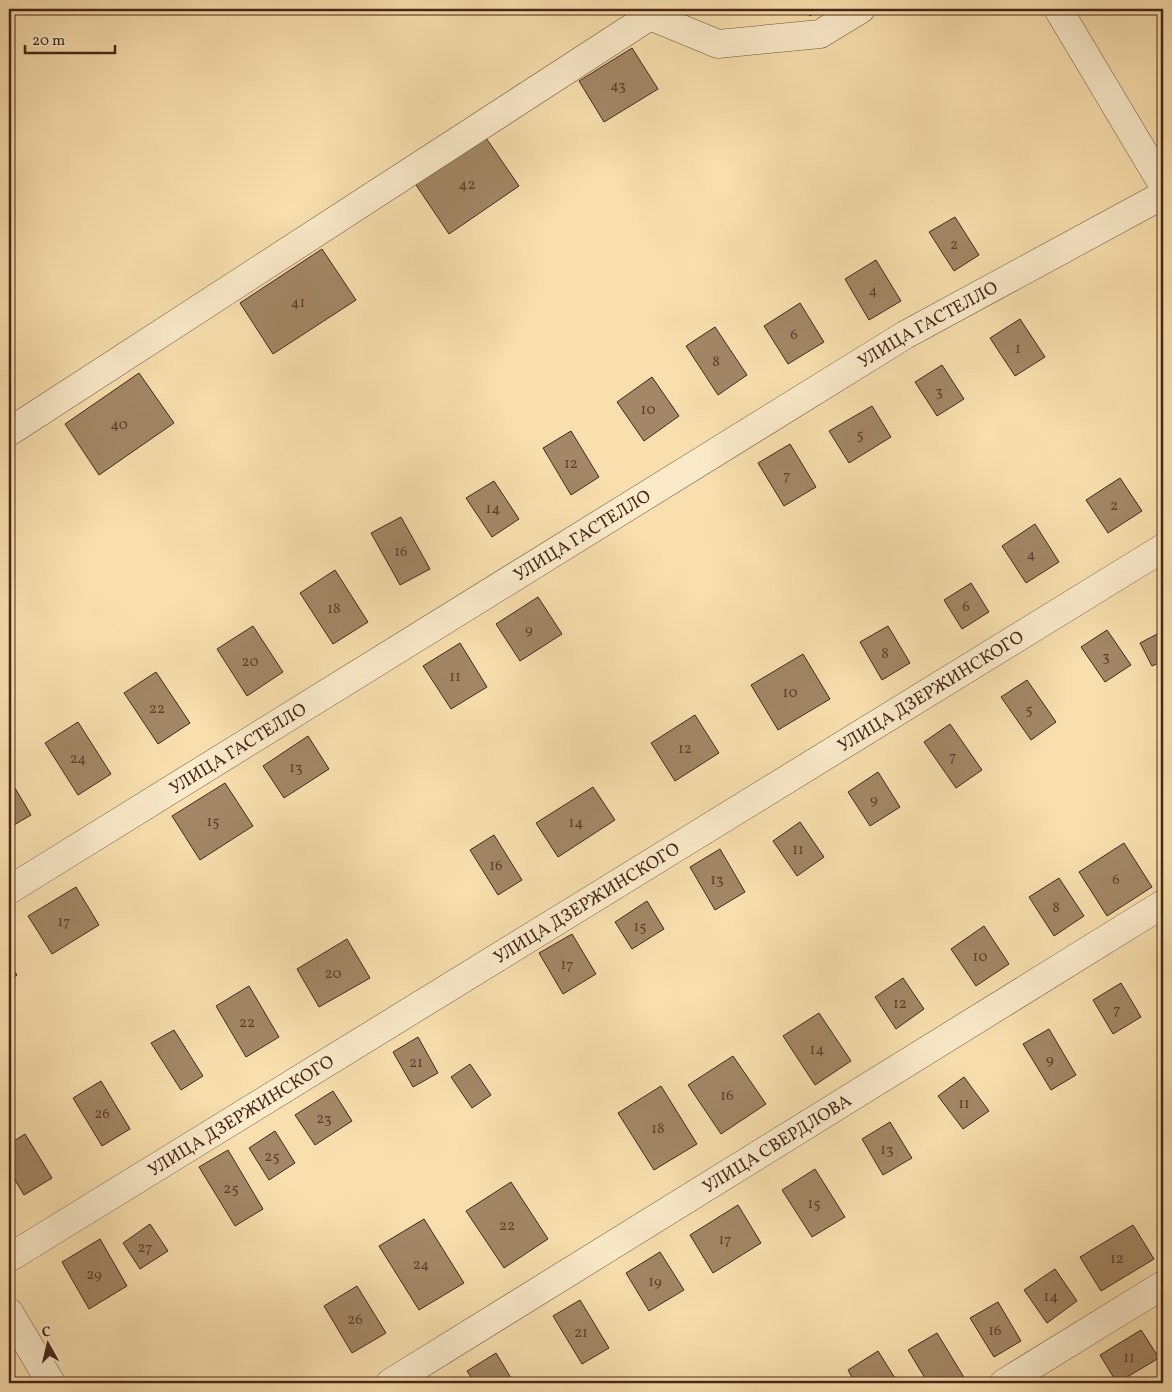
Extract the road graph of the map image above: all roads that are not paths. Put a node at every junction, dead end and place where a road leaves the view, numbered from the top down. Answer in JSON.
{"nodes":[{"id":1,"x":860,"y":9,"type":"edge"},
{"id":2,"x":1058,"y":9,"type":"edge"},
{"id":3,"x":1163,"y":185,"type":"edge"},
{"id":4,"x":1163,"y":195,"type":"edge"},
{"id":5,"x":9,"y":432,"type":"edge"},
{"id":6,"x":1163,"y":548,"type":"edge"},
{"id":7,"x":9,"y":890,"type":"edge"},
{"id":8,"x":1163,"y":904,"type":"edge"},
{"id":9,"x":9,"y":1258,"type":"edge"},
{"id":10,"x":1163,"y":1285,"type":"edge"},
{"id":11,"x":9,"y":1312,"type":"edge"},
{"id":12,"x":51,"y":1383,"type":"edge"},
{"id":13,"x":390,"y":1383,"type":"edge"},
{"id":14,"x":1004,"y":1383,"type":"edge"}],
"edges":[{"from":1,"to":5,"type":"street"},
{"from":2,"to":3,"type":"street"},
{"from":4,"to":7,"type":"street","name":"УЛИЦА ГАСТЕЛЛО"},
{"from":6,"to":9,"type":"street","name":"УЛИЦА ДЗЕРЖИНСКОГО"},
{"from":8,"to":13,"type":"street","name":"УЛИЦА СВЕРДЛОВА"},
{"from":10,"to":14,"type":"street"},
{"from":11,"to":12,"type":"street"}]}
